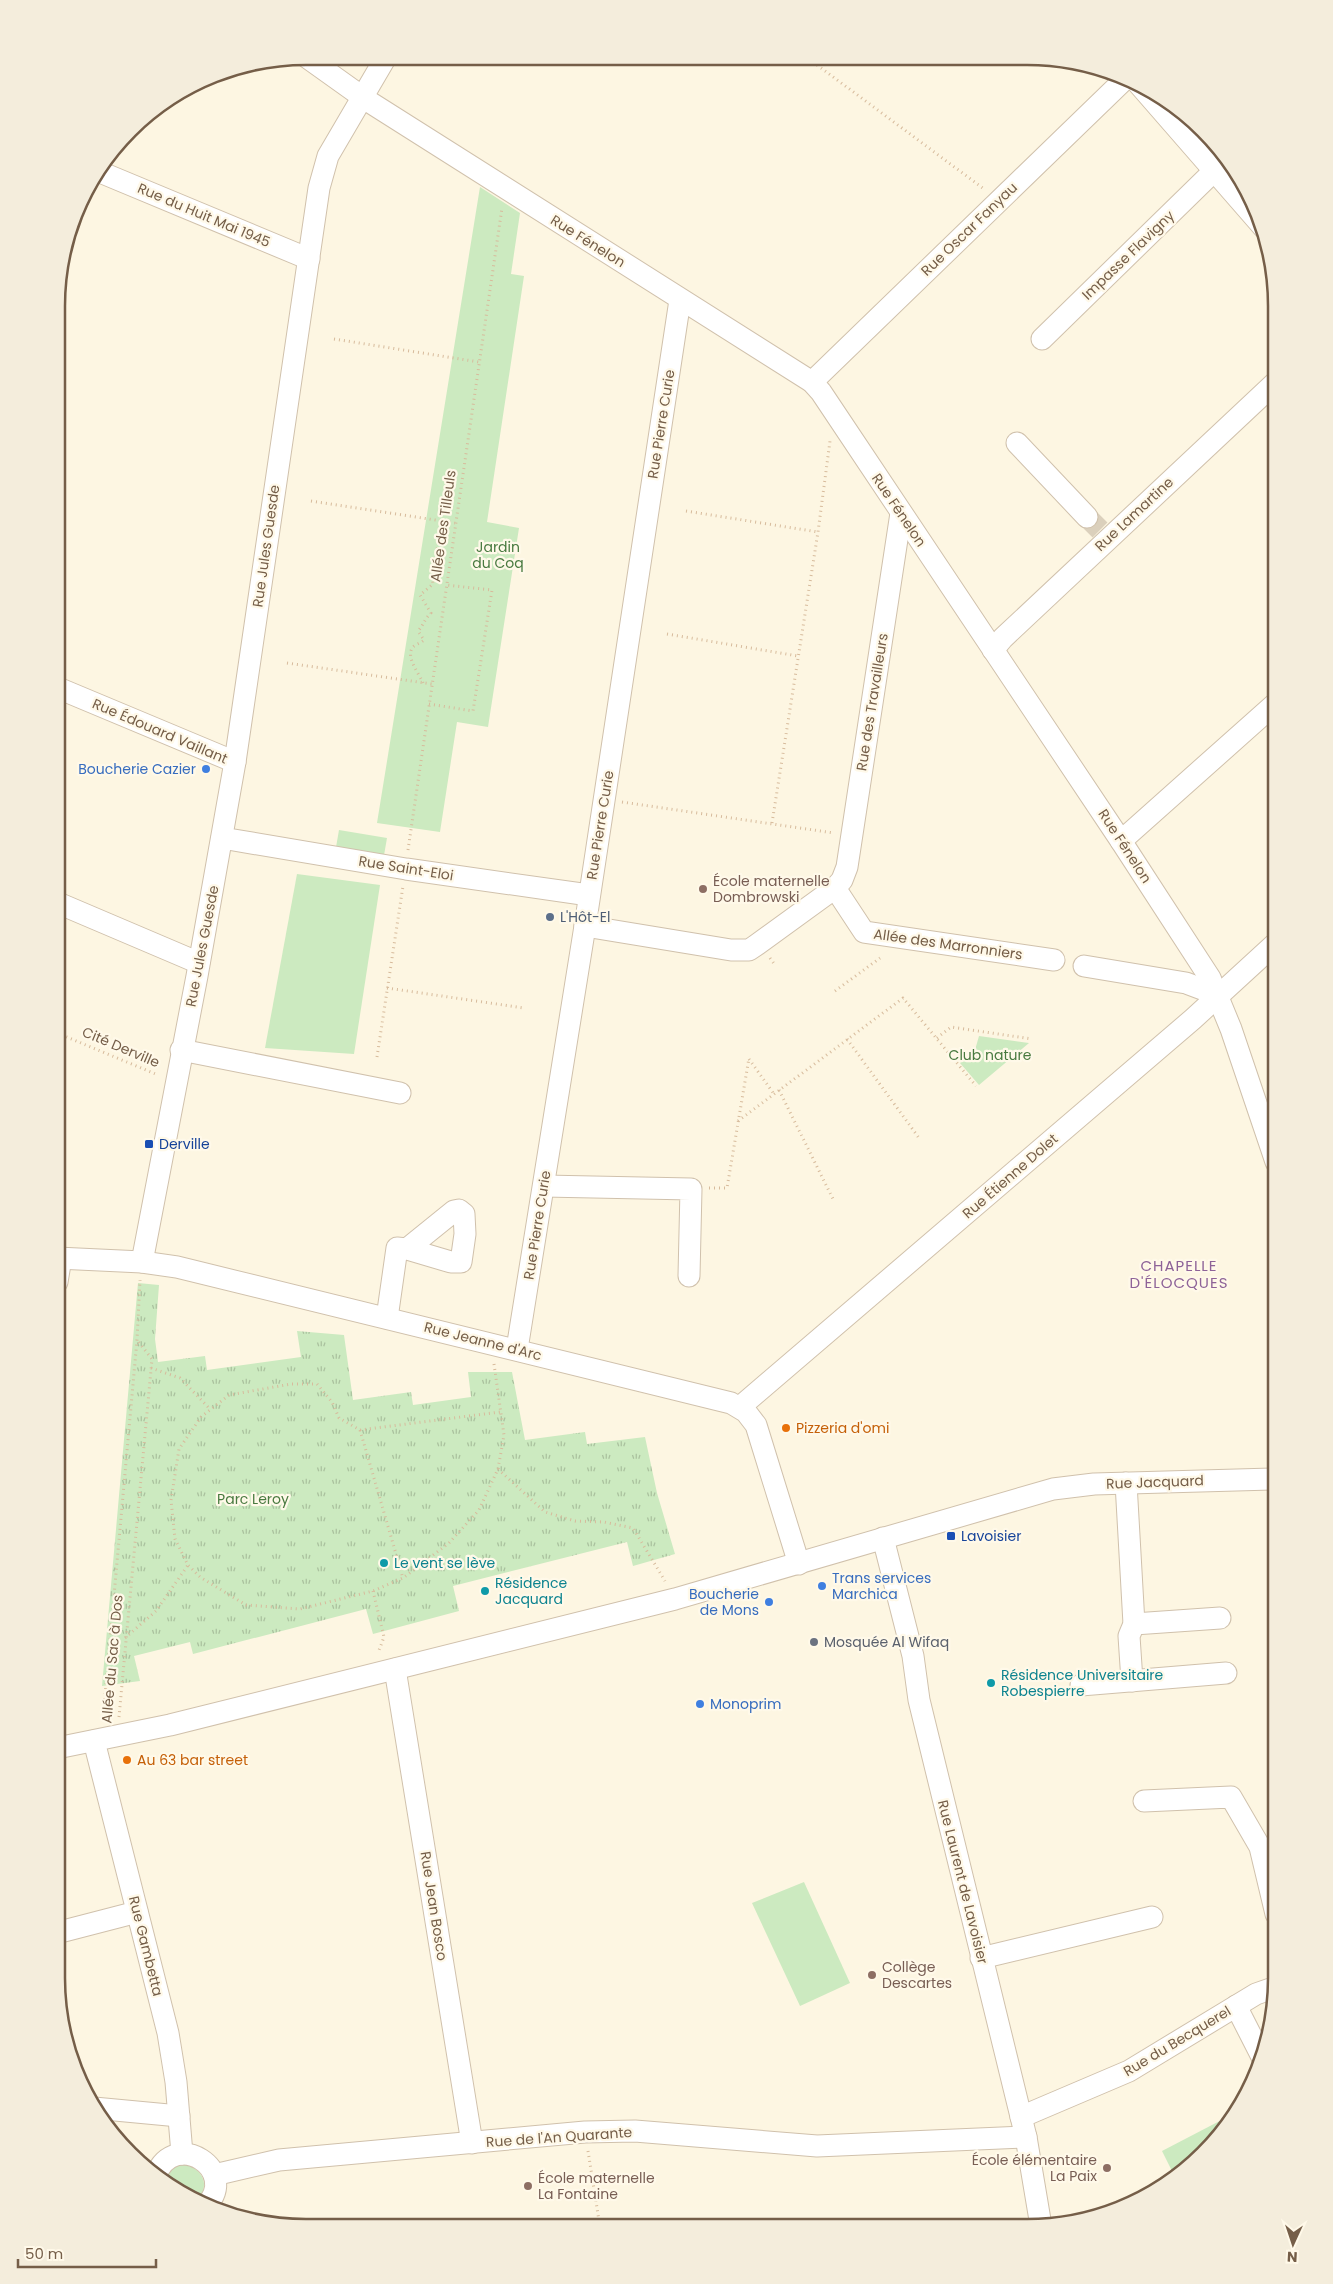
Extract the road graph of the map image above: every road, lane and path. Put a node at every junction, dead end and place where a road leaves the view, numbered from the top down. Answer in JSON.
{"nodes":[{"id":1,"x":318,"y":65,"type":"edge"},
{"id":2,"x":381,"y":65,"type":"edge"},
{"id":3,"x":817,"y":65,"type":"edge"},
{"id":4,"x":1120,"y":84,"type":"edge"},
{"id":5,"x":362,"y":96,"type":"junction"},
{"id":6,"x":1171,"y":113,"type":"edge"},
{"id":7,"x":1214,"y":171,"type":"junction"},
{"id":8,"x":105,"y":174,"type":"edge"},
{"id":9,"x":504,"y":188,"type":"junction"},
{"id":10,"x":998,"y":200,"type":"junction"},
{"id":11,"x":1248,"y":210,"type":"edge"},
{"id":12,"x":308,"y":259,"type":"junction"},
{"id":13,"x":680,"y":300,"type":"junction"},
{"id":14,"x":334,"y":339,"type":"dead end"},
{"id":15,"x":1042,"y":339,"type":"dead end"},
{"id":16,"x":479,"y":362,"type":"junction"},
{"id":17,"x":812,"y":382,"type":"junction"},
{"id":18,"x":1268,"y":388,"type":"edge"},
{"id":19,"x":834,"y":411,"type":"junction"},
{"id":20,"x":1018,"y":443,"type":"dead end"},
{"id":21,"x":311,"y":501,"type":"dead end"},
{"id":22,"x":686,"y":511,"type":"dead end"},
{"id":23,"x":901,"y":512,"type":"junction"},
{"id":24,"x":446,"y":522,"type":"junction"},
{"id":25,"x":455,"y":523,"type":"junction"},
{"id":26,"x":1098,"y":528,"type":"junction"},
{"id":27,"x":818,"y":532,"type":"junction"},
{"id":28,"x":446,"y":585,"type":"junction"},
{"id":29,"x":667,"y":634,"type":"dead end"},
{"id":30,"x":993,"y":650,"type":"junction"},
{"id":31,"x":798,"y":656,"type":"junction"},
{"id":32,"x":287,"y":663,"type":"dead end"},
{"id":33,"x":423,"y":683,"type":"junction"},
{"id":34,"x":432,"y":684,"type":"junction"},
{"id":35,"x":65,"y":691,"type":"edge"},
{"id":36,"x":429,"y":704,"type":"junction"},
{"id":37,"x":1268,"y":710,"type":"edge"},
{"id":38,"x":235,"y":762,"type":"junction"},
{"id":39,"x":604,"y":799,"type":"junction"},
{"id":40,"x":772,"y":823,"type":"junction"},
{"id":41,"x":852,"y":836,"type":"junction"},
{"id":42,"x":222,"y":838,"type":"junction"},
{"id":43,"x":1121,"y":841,"type":"junction"},
{"id":44,"x":404,"y":876,"type":"junction"},
{"id":45,"x":835,"y":888,"type":"junction"},
{"id":46,"x":589,"y":895,"type":"junction"},
{"id":47,"x":65,"y":906,"type":"edge"},
{"id":48,"x":585,"y":926,"type":"junction"},
{"id":49,"x":1268,"y":949,"type":"edge"},
{"id":50,"x":880,"y":958,"type":"dead end"},
{"id":51,"x":1054,"y":960,"type":"dead end"},
{"id":52,"x":199,"y":963,"type":"junction"},
{"id":53,"x":1084,"y":966,"type":"dead end"},
{"id":54,"x":387,"y":988,"type":"junction"},
{"id":55,"x":835,"y":991,"type":"dead end"},
{"id":56,"x":1218,"y":995,"type":"junction"},
{"id":57,"x":524,"y":1008,"type":"dead end"},
{"id":58,"x":65,"y":1036,"type":"edge"},
{"id":59,"x":937,"y":1038,"type":"junction"},
{"id":60,"x":847,"y":1039,"type":"junction"},
{"id":61,"x":1032,"y":1039,"type":"dead end"},
{"id":62,"x":181,"y":1050,"type":"junction"},
{"id":63,"x":377,"y":1057,"type":"dead end"},
{"id":64,"x":175,"y":1083,"type":"junction"},
{"id":65,"x":976,"y":1086,"type":"dead end"},
{"id":66,"x":779,"y":1090,"type":"junction"},
{"id":67,"x":400,"y":1093,"type":"dead end"},
{"id":68,"x":774,"y":1094,"type":"junction"},
{"id":69,"x":738,"y":1121,"type":"junction"},
{"id":70,"x":919,"y":1138,"type":"dead end"},
{"id":71,"x":1268,"y":1139,"type":"edge"},
{"id":72,"x":544,"y":1186,"type":"junction"},
{"id":73,"x":691,"y":1189,"type":"junction"},
{"id":74,"x":833,"y":1198,"type":"dead end"},
{"id":75,"x":407,"y":1249,"type":"dead end"},
{"id":76,"x":65,"y":1258,"type":"edge"},
{"id":77,"x":142,"y":1262,"type":"junction"},
{"id":78,"x":688,"y":1276,"type":"dead end"},
{"id":79,"x":386,"y":1318,"type":"junction"},
{"id":80,"x":136,"y":1340,"type":"junction"},
{"id":81,"x":494,"y":1343,"type":"junction"},
{"id":82,"x":517,"y":1349,"type":"junction"},
{"id":83,"x":151,"y":1368,"type":"junction"},
{"id":84,"x":740,"y":1407,"type":"junction"},
{"id":85,"x":210,"y":1410,"type":"junction"},
{"id":86,"x":500,"y":1412,"type":"junction"},
{"id":87,"x":360,"y":1430,"type":"junction"},
{"id":88,"x":498,"y":1469,"type":"junction"},
{"id":89,"x":1268,"y":1479,"type":"edge"},
{"id":90,"x":1126,"y":1484,"type":"junction"},
{"id":91,"x":883,"y":1538,"type":"junction"},
{"id":92,"x":799,"y":1564,"type":"junction"},
{"id":93,"x":188,"y":1565,"type":"junction"},
{"id":94,"x":403,"y":1578,"type":"junction"},
{"id":95,"x":373,"y":1591,"type":"junction"},
{"id":96,"x":675,"y":1599,"type":"junction"},
{"id":97,"x":1220,"y":1618,"type":"dead end"},
{"id":98,"x":1134,"y":1624,"type":"junction"},
{"id":99,"x":125,"y":1638,"type":"junction"},
{"id":100,"x":395,"y":1670,"type":"junction"},
{"id":101,"x":1226,"y":1673,"type":"dead end"},
{"id":102,"x":370,"y":1676,"type":"junction"},
{"id":103,"x":1132,"y":1681,"type":"junction"},
{"id":104,"x":1080,"y":1686,"type":"dead end"},
{"id":105,"x":117,"y":1736,"type":"junction"},
{"id":106,"x":94,"y":1741,"type":"junction"},
{"id":107,"x":65,"y":1746,"type":"edge"},
{"id":108,"x":1144,"y":1801,"type":"dead end"},
{"id":109,"x":1268,"y":1880,"type":"edge"},
{"id":110,"x":137,"y":1912,"type":"junction"},
{"id":111,"x":1152,"y":1917,"type":"dead end"},
{"id":112,"x":65,"y":1931,"type":"edge"},
{"id":113,"x":981,"y":1958,"type":"junction"},
{"id":114,"x":1267,"y":1990,"type":"edge"},
{"id":115,"x":1236,"y":2006,"type":"junction"},
{"id":116,"x":1258,"y":2048,"type":"edge"},
{"id":117,"x":104,"y":2109,"type":"edge"},
{"id":118,"x":180,"y":2116,"type":"junction"},
{"id":119,"x":1023,"y":2127,"type":"junction"},
{"id":120,"x":585,"y":2132,"type":"junction"},
{"id":121,"x":472,"y":2143,"type":"junction"},
{"id":122,"x":182,"y":2154,"type":"junction"},
{"id":123,"x":160,"y":2170,"type":"edge"},
{"id":124,"x":214,"y":2175,"type":"junction"},
{"id":125,"x":210,"y":2199,"type":"edge"},
{"id":126,"x":1040,"y":2218,"type":"edge"},
{"id":127,"x":599,"y":2219,"type":"edge"}],
"edges":[{"from":1,"to":5,"type":"street","name":"Rue Fénelon"},
{"from":2,"to":5,"type":"street","name":"Rue Jules Guesde"},
{"from":3,"to":10,"type":"path"},
{"from":4,"to":10,"type":"street","name":"Rue Oscar Fanyau"},
{"from":5,"to":9,"type":"street","name":"Rue Fénelon"},
{"from":5,"to":12,"type":"street","name":"Rue Jules Guesde"},
{"from":6,"to":7,"type":"street"},
{"from":7,"to":11,"type":"street"},
{"from":7,"to":15,"type":"street","name":"Impasse Flavigny"},
{"from":8,"to":12,"type":"street","name":"Rue du Huit Mai 1945"},
{"from":9,"to":13,"type":"street","name":"Rue Fénelon"},
{"from":9,"to":16,"type":"path","name":"Allée des Tilleuls"},
{"from":10,"to":17,"type":"street","name":"Rue Oscar Fanyau"},
{"from":12,"to":38,"type":"street","name":"Rue Jules Guesde"},
{"from":13,"to":17,"type":"street","name":"Rue Fénelon"},
{"from":13,"to":39,"type":"street","name":"Rue Pierre Curie"},
{"from":14,"to":16,"type":"path"},
{"from":16,"to":25,"type":"path","name":"Allée des Tilleuls"},
{"from":17,"to":19,"type":"street","name":"Rue Fénelon"},
{"from":18,"to":26,"type":"street","name":"Rue Lamartine"},
{"from":19,"to":23,"type":"street","name":"Rue Fénelon"},
{"from":19,"to":27,"type":"path"},
{"from":20,"to":26,"type":"street"},
{"from":21,"to":24,"type":"path"},
{"from":22,"to":27,"type":"path"},
{"from":23,"to":30,"type":"street","name":"Rue Fénelon"},
{"from":23,"to":41,"type":"street","name":"Rue des Travailleurs"},
{"from":24,"to":25,"type":"path"},
{"from":24,"to":33,"type":"path"},
{"from":25,"to":28,"type":"path","name":"Allée des Tilleuls"},
{"from":26,"to":30,"type":"street","name":"Rue Lamartine"},
{"from":27,"to":31,"type":"path"},
{"from":28,"to":34,"type":"path","name":"Allée des Tilleuls"},
{"from":28,"to":36,"type":"path"},
{"from":29,"to":31,"type":"path"},
{"from":30,"to":43,"type":"street","name":"Rue Fénelon"},
{"from":31,"to":40,"type":"path"},
{"from":32,"to":33,"type":"path"},
{"from":33,"to":34,"type":"path"},
{"from":34,"to":36,"type":"path","name":"Allée des Tilleuls"},
{"from":35,"to":38,"type":"street","name":"Rue Édouard Vaillant"},
{"from":36,"to":44,"type":"path","name":"Allée des Tilleuls"},
{"from":37,"to":43,"type":"street"},
{"from":38,"to":42,"type":"street","name":"Rue Jules Guesde"},
{"from":39,"to":40,"type":"path"},
{"from":39,"to":46,"type":"street","name":"Rue Pierre Curie"},
{"from":40,"to":41,"type":"path"},
{"from":41,"to":45,"type":"street","name":"Rue des Travailleurs"},
{"from":42,"to":44,"type":"street","name":"Rue Saint-Eloi"},
{"from":42,"to":52,"type":"street","name":"Rue Jules Guesde"},
{"from":43,"to":56,"type":"street","name":"Rue Fénelon"},
{"from":44,"to":46,"type":"street","name":"Rue Saint-Eloi"},
{"from":44,"to":54,"type":"path","name":"Allée des Tilleuls"},
{"from":45,"to":48,"type":"street"},
{"from":45,"to":51,"type":"street","name":"Allée des Marronniers"},
{"from":46,"to":48,"type":"street","name":"Rue Pierre Curie"},
{"from":47,"to":52,"type":"street"},
{"from":48,"to":72,"type":"street","name":"Rue Pierre Curie"},
{"from":49,"to":56,"type":"street","name":"Rue Étienne Dolet"},
{"from":50,"to":55,"type":"path"},
{"from":52,"to":62,"type":"street","name":"Rue Jules Guesde"},
{"from":53,"to":56,"type":"street"},
{"from":54,"to":57,"type":"path"},
{"from":54,"to":63,"type":"path","name":"Allée des Tilleuls"},
{"from":56,"to":71,"type":"street","name":"Rue Fénelon"},
{"from":56,"to":84,"type":"street","name":"Rue Étienne Dolet"},
{"from":58,"to":64,"type":"path","name":"Cité Derville"},
{"from":59,"to":60,"type":"path"},
{"from":59,"to":61,"type":"path"},
{"from":59,"to":65,"type":"path"},
{"from":60,"to":66,"type":"path"},
{"from":60,"to":70,"type":"path"},
{"from":62,"to":64,"type":"street","name":"Rue Jules Guesde"},
{"from":62,"to":67,"type":"street"},
{"from":64,"to":77,"type":"street","name":"Rue Jules Guesde"},
{"from":66,"to":68,"type":"path"},
{"from":66,"to":74,"type":"path"},
{"from":68,"to":69,"type":"path"},
{"from":68,"to":69,"type":"path"},
{"from":69,"to":73,"type":"path"},
{"from":72,"to":73,"type":"street"},
{"from":72,"to":82,"type":"street","name":"Rue Pierre Curie"},
{"from":73,"to":78,"type":"street"},
{"from":75,"to":79,"type":"street"},
{"from":76,"to":77,"type":"street","name":"Rue Jeanne d'Arc"},
{"from":77,"to":79,"type":"street","name":"Rue Jeanne d'Arc"},
{"from":77,"to":80,"type":"path","name":"Allée du Sac à Dos"},
{"from":79,"to":81,"type":"street","name":"Rue Jeanne d'Arc"},
{"from":80,"to":83,"type":"path","name":"Allée du Sac à Dos"},
{"from":80,"to":105,"type":"path","name":"Allée du Sac à Dos"},
{"from":81,"to":82,"type":"street","name":"Rue Jeanne d'Arc"},
{"from":81,"to":86,"type":"path"},
{"from":82,"to":84,"type":"street","name":"Rue Jeanne d'Arc"},
{"from":83,"to":85,"type":"path"},
{"from":83,"to":99,"type":"path","name":"Allée du Sac à Dos"},
{"from":84,"to":92,"type":"street"},
{"from":85,"to":87,"type":"path"},
{"from":85,"to":93,"type":"path"},
{"from":86,"to":87,"type":"path"},
{"from":86,"to":88,"type":"path"},
{"from":87,"to":94,"type":"path"},
{"from":88,"to":94,"type":"path"},
{"from":88,"to":96,"type":"path"},
{"from":89,"to":90,"type":"street","name":"Rue Jacquard"},
{"from":90,"to":91,"type":"street","name":"Rue Jacquard"},
{"from":90,"to":98,"type":"street"},
{"from":91,"to":92,"type":"street","name":"Rue Jacquard"},
{"from":91,"to":113,"type":"street","name":"Rue Laurent de Lavoisier"},
{"from":92,"to":96,"type":"street","name":"Rue Jacquard"},
{"from":93,"to":95,"type":"path"},
{"from":93,"to":99,"type":"path"},
{"from":94,"to":95,"type":"path"},
{"from":95,"to":102,"type":"path"},
{"from":96,"to":100,"type":"street","name":"Rue Jacquard"},
{"from":97,"to":98,"type":"street"},
{"from":98,"to":103,"type":"street"},
{"from":99,"to":105,"type":"path","name":"Allée du Sac à Dos"},
{"from":100,"to":102,"type":"street","name":"Rue Jacquard"},
{"from":100,"to":121,"type":"street","name":"Rue Jean Bosco"},
{"from":101,"to":103,"type":"street"},
{"from":102,"to":105,"type":"street","name":"Rue Jacquard"},
{"from":103,"to":104,"type":"street"},
{"from":105,"to":106,"type":"street","name":"Rue Jacquard"},
{"from":106,"to":107,"type":"street","name":"Rue Jacquard"},
{"from":106,"to":110,"type":"street","name":"Rue Gambetta"},
{"from":108,"to":109,"type":"street"},
{"from":110,"to":112,"type":"street"},
{"from":110,"to":118,"type":"street","name":"Rue Gambetta"},
{"from":111,"to":113,"type":"street"},
{"from":113,"to":119,"type":"street","name":"Rue Laurent de Lavoisier"},
{"from":114,"to":115,"type":"street","name":"Rue du Becquerel"},
{"from":115,"to":116,"type":"street"},
{"from":115,"to":119,"type":"street","name":"Rue du Becquerel"},
{"from":117,"to":118,"type":"street"},
{"from":118,"to":122,"type":"street","name":"Rue Gambetta"},
{"from":119,"to":120,"type":"street","name":"Rue de l'An Quarante"},
{"from":119,"to":126,"type":"street","name":"Rue Laurent de Lavoisier"},
{"from":120,"to":121,"type":"street","name":"Rue de l'An Quarante"},
{"from":120,"to":127,"type":"path"},
{"from":121,"to":124,"type":"street","name":"Rue de l'An Quarante"},
{"from":122,"to":123,"type":"street"},
{"from":122,"to":124,"type":"street"},
{"from":124,"to":125,"type":"street"}]}
